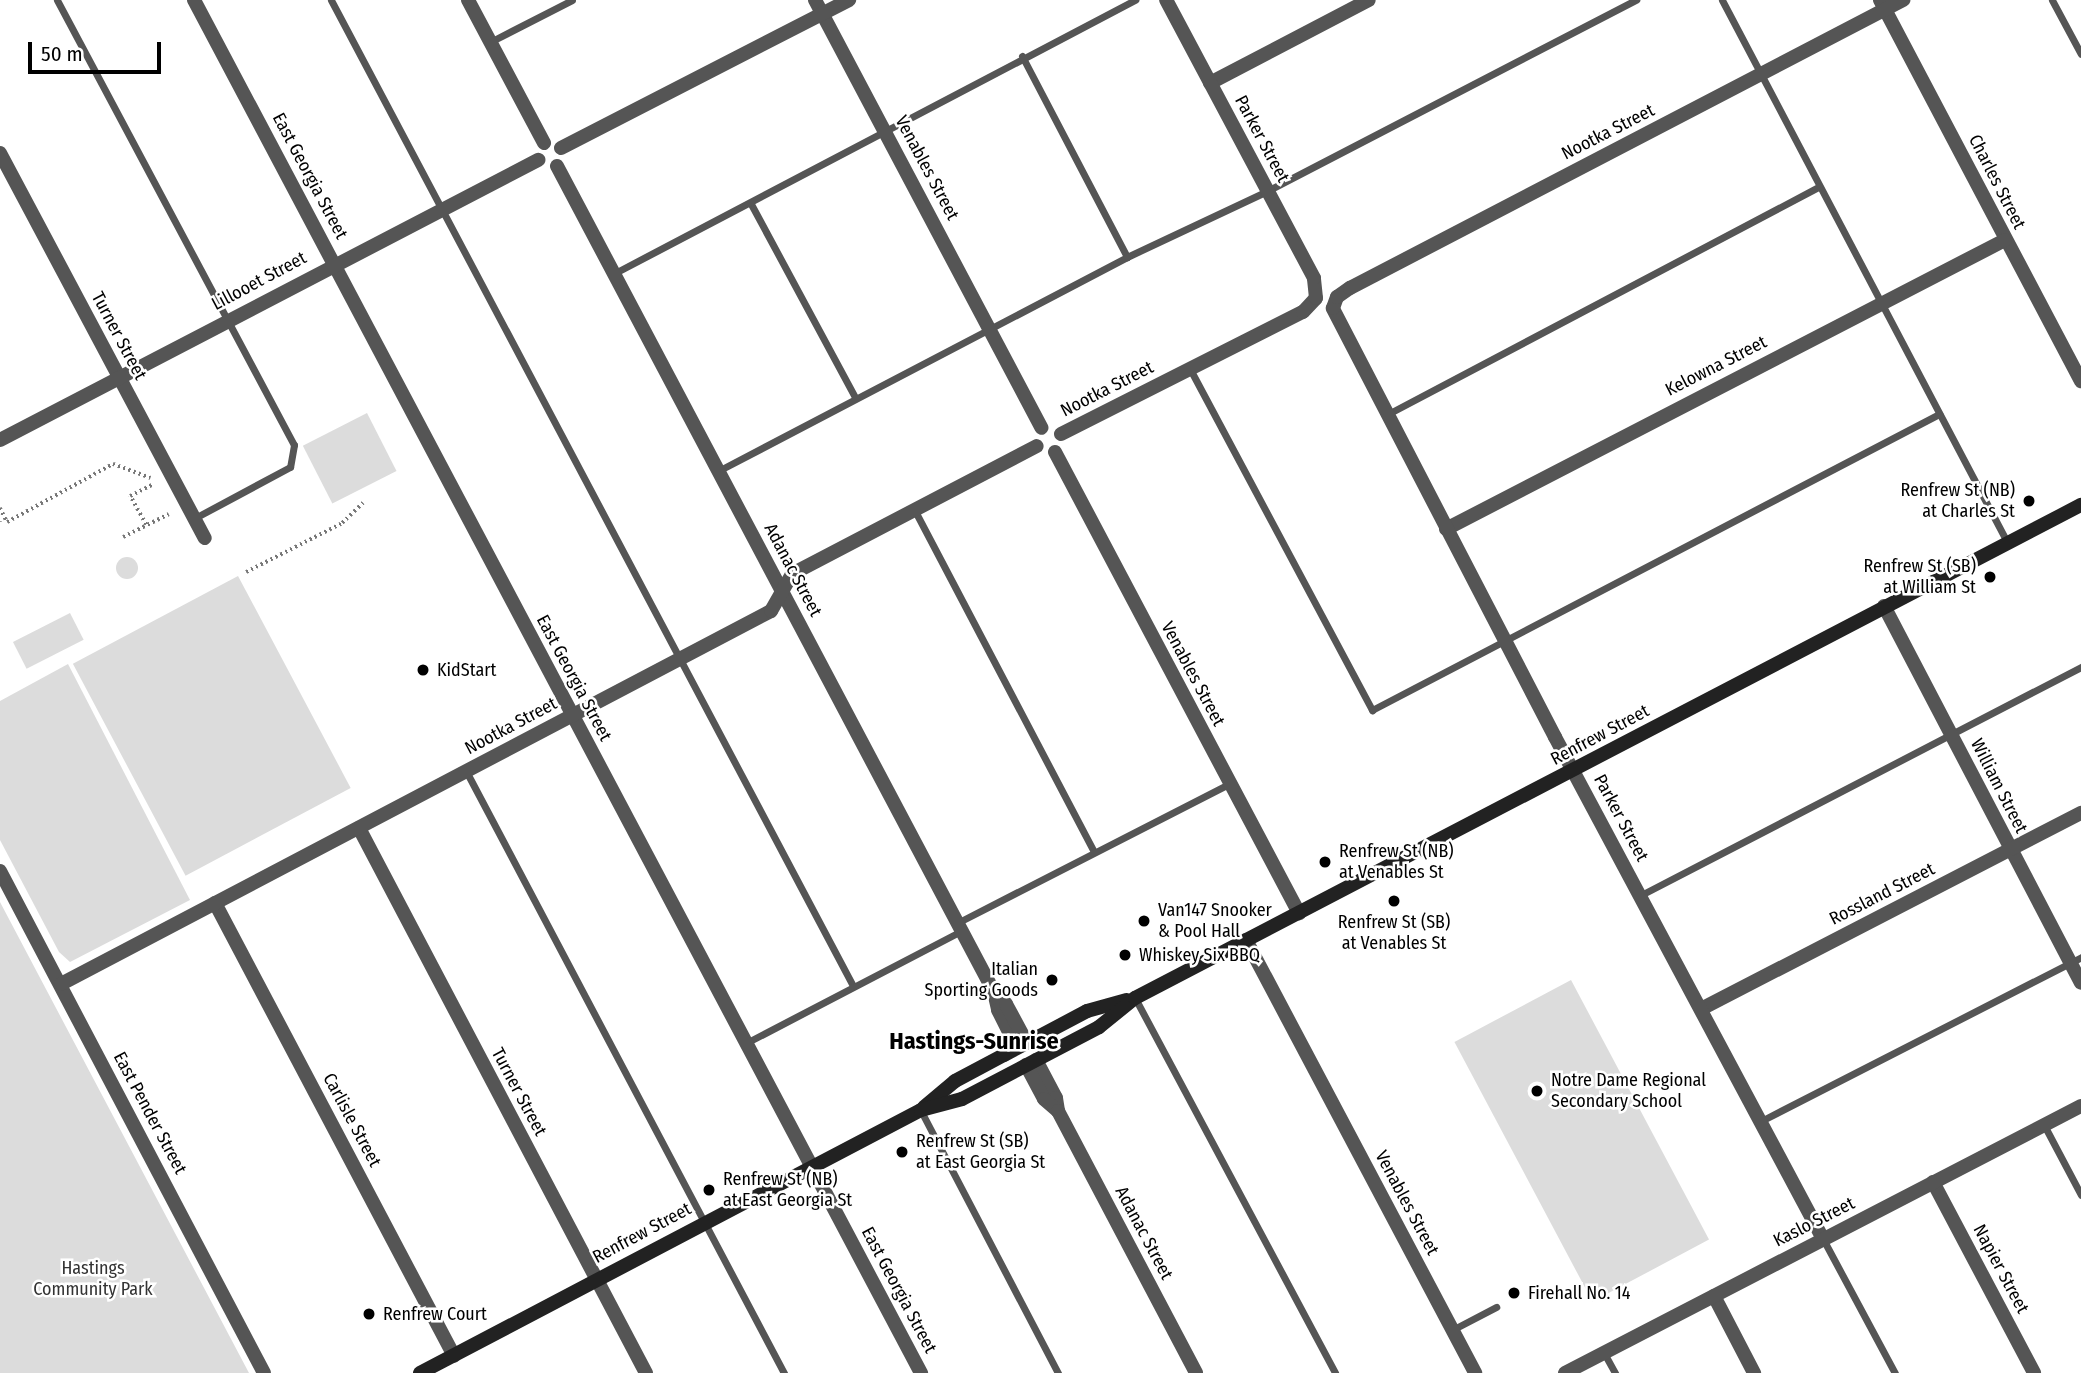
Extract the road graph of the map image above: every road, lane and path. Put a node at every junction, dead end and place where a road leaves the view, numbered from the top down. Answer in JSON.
{"nodes":[{"id":1,"x":57,"y":0,"type":"edge"},
{"id":2,"x":194,"y":0,"type":"edge"},
{"id":3,"x":331,"y":0,"type":"edge"},
{"id":4,"x":468,"y":0,"type":"edge"},
{"id":5,"x":572,"y":0,"type":"edge"},
{"id":6,"x":816,"y":0,"type":"edge"},
{"id":7,"x":849,"y":0,"type":"edge"},
{"id":8,"x":1135,"y":0,"type":"edge"},
{"id":9,"x":1166,"y":0,"type":"edge"},
{"id":10,"x":1369,"y":0,"type":"edge"},
{"id":11,"x":1636,"y":0,"type":"edge"},
{"id":12,"x":1722,"y":0,"type":"edge"},
{"id":13,"x":1903,"y":0,"type":"edge"},
{"id":14,"x":2052,"y":0,"type":"edge"},
{"id":15,"x":1883,"y":5,"type":"edge"},
{"id":16,"x":823,"y":14,"type":"junction"},
{"id":17,"x":490,"y":43,"type":"junction"},
{"id":18,"x":2081,"y":54,"type":"edge"},
{"id":19,"x":1022,"y":56,"type":"junction"},
{"id":20,"x":1761,"y":74,"type":"junction"},
{"id":21,"x":1210,"y":83,"type":"junction"},
{"id":22,"x":886,"y":132,"type":"junction"},
{"id":23,"x":544,"y":143,"type":"junction"},
{"id":24,"x":561,"y":148,"type":"junction"},
{"id":25,"x":0,"y":153,"type":"edge"},
{"id":26,"x":538,"y":160,"type":"junction"},
{"id":27,"x":556,"y":166,"type":"junction"},
{"id":28,"x":1819,"y":187,"type":"junction"},
{"id":29,"x":1268,"y":191,"type":"junction"},
{"id":30,"x":751,"y":204,"type":"junction"},
{"id":31,"x":441,"y":208,"type":"junction"},
{"id":32,"x":2005,"y":240,"type":"junction"},
{"id":33,"x":1127,"y":257,"type":"junction"},
{"id":34,"x":334,"y":263,"type":"junction"},
{"id":35,"x":613,"y":274,"type":"junction"},
{"id":36,"x":1316,"y":298,"type":"joint"},
{"id":37,"x":1334,"y":302,"type":"joint"},
{"id":38,"x":1880,"y":303,"type":"junction"},
{"id":39,"x":229,"y":318,"type":"junction"},
{"id":40,"x":990,"y":329,"type":"junction"},
{"id":41,"x":1190,"y":369,"type":"junction"},
{"id":42,"x":119,"y":377,"type":"junction"},
{"id":43,"x":2081,"y":381,"type":"edge"},
{"id":44,"x":855,"y":397,"type":"junction"},
{"id":45,"x":1386,"y":415,"type":"junction"},
{"id":46,"x":1939,"y":415,"type":"junction"},
{"id":47,"x":1042,"y":428,"type":"junction"},
{"id":48,"x":1061,"y":433,"type":"junction"},
{"id":49,"x":0,"y":440,"type":"edge"},
{"id":50,"x":1037,"y":446,"type":"junction"},
{"id":51,"x":1055,"y":452,"type":"junction"},
{"id":52,"x":718,"y":471,"type":"junction"},
{"id":53,"x":150,"y":478,"type":"dead end"},
{"id":54,"x":154,"y":484,"type":"dead end"},
{"id":55,"x":363,"y":503,"type":"dead end"},
{"id":56,"x":2081,"y":505,"type":"edge"},
{"id":57,"x":0,"y":508,"type":"edge"},
{"id":58,"x":914,"y":509,"type":"junction"},
{"id":59,"x":169,"y":513,"type":"dead end"},
{"id":60,"x":194,"y":518,"type":"junction"},
{"id":61,"x":146,"y":525,"type":"junction"},
{"id":62,"x":1446,"y":529,"type":"junction"},
{"id":63,"x":124,"y":537,"type":"dead end"},
{"id":64,"x":205,"y":538,"type":"dead end"},
{"id":65,"x":2007,"y":542,"type":"junction"},
{"id":66,"x":246,"y":572,"type":"dead end"},
{"id":67,"x":782,"y":591,"type":"junction"},
{"id":68,"x":1884,"y":606,"type":"junction"},
{"id":69,"x":1506,"y":642,"type":"junction"},
{"id":70,"x":680,"y":659,"type":"junction"},
{"id":71,"x":2081,"y":667,"type":"edge"},
{"id":72,"x":573,"y":715,"type":"junction"},
{"id":73,"x":1950,"y":734,"type":"junction"},
{"id":74,"x":466,"y":771,"type":"junction"},
{"id":75,"x":1573,"y":771,"type":"junction"},
{"id":76,"x":1229,"y":784,"type":"junction"},
{"id":77,"x":2081,"y":813,"type":"edge"},
{"id":78,"x":359,"y":828,"type":"junction"},
{"id":79,"x":2010,"y":850,"type":"junction"},
{"id":80,"x":1094,"y":852,"type":"junction"},
{"id":81,"x":0,"y":871,"type":"edge"},
{"id":82,"x":1641,"y":895,"type":"junction"},
{"id":83,"x":215,"y":903,"type":"junction"},
{"id":84,"x":1299,"y":912,"type":"junction"},
{"id":85,"x":959,"y":927,"type":"junction"},
{"id":86,"x":1246,"y":940,"type":"junction"},
{"id":87,"x":2075,"y":960,"type":"edge"},
{"id":88,"x":2081,"y":983,"type":"edge"},
{"id":89,"x":61,"y":984,"type":"junction"},
{"id":90,"x":852,"y":984,"type":"junction"},
{"id":91,"x":1135,"y":998,"type":"junction"},
{"id":92,"x":1701,"y":1009,"type":"junction"},
{"id":93,"x":746,"y":1043,"type":"junction"},
{"id":94,"x":1022,"y":1045,"type":"junction"},
{"id":95,"x":1031,"y":1062,"type":"junction"},
{"id":96,"x":2081,"y":1106,"type":"edge"},
{"id":97,"x":921,"y":1110,"type":"junction"},
{"id":98,"x":1761,"y":1121,"type":"junction"},
{"id":99,"x":2044,"y":1125,"type":"junction"},
{"id":100,"x":811,"y":1167,"type":"junction"},
{"id":101,"x":1933,"y":1182,"type":"junction"},
{"id":102,"x":2081,"y":1195,"type":"edge"},
{"id":103,"x":704,"y":1222,"type":"junction"},
{"id":104,"x":1823,"y":1239,"type":"junction"},
{"id":105,"x":596,"y":1280,"type":"junction"},
{"id":106,"x":1714,"y":1296,"type":"junction"},
{"id":107,"x":1496,"y":1307,"type":"dead end"},
{"id":108,"x":1452,"y":1330,"type":"junction"},
{"id":109,"x":1604,"y":1353,"type":"junction"},
{"id":110,"x":454,"y":1356,"type":"junction"},
{"id":111,"x":264,"y":1373,"type":"edge"},
{"id":112,"x":420,"y":1373,"type":"edge"},
{"id":113,"x":646,"y":1373,"type":"edge"},
{"id":114,"x":784,"y":1373,"type":"edge"},
{"id":115,"x":921,"y":1373,"type":"edge"},
{"id":116,"x":1058,"y":1373,"type":"edge"},
{"id":117,"x":1196,"y":1373,"type":"edge"},
{"id":118,"x":1335,"y":1373,"type":"edge"},
{"id":119,"x":1475,"y":1373,"type":"edge"},
{"id":120,"x":1565,"y":1373,"type":"edge"},
{"id":121,"x":1615,"y":1373,"type":"edge"},
{"id":122,"x":1754,"y":1373,"type":"edge"},
{"id":123,"x":1895,"y":1373,"type":"edge"},
{"id":124,"x":2034,"y":1373,"type":"edge"}],
"edges":[{"from":1,"to":39,"type":"lane"},
{"from":2,"to":34,"type":"street","name":"East Georgia Street"},
{"from":3,"to":31,"type":"lane"},
{"from":4,"to":17,"type":"street"},
{"from":5,"to":17,"type":"lane"},
{"from":6,"to":16,"type":"street","name":"Venables Street"},
{"from":7,"to":16,"type":"street"},
{"from":8,"to":19,"type":"lane"},
{"from":9,"to":21,"type":"street","name":"Parker Street"},
{"from":10,"to":21,"type":"street"},
{"from":11,"to":29,"type":"lane"},
{"from":12,"to":20,"type":"lane"},
{"from":13,"to":15,"type":"street","name":"Nootka Street"},
{"from":14,"to":18,"type":"lane"},
{"from":15,"to":20,"type":"street","name":"Nootka Street"},
{"from":15,"to":32,"type":"street","name":"Charles Street"},
{"from":16,"to":22,"type":"street","name":"Venables Street"},
{"from":16,"to":24,"type":"street"},
{"from":17,"to":23,"type":"street"},
{"from":19,"to":22,"type":"lane"},
{"from":19,"to":33,"type":"lane"},
{"from":20,"to":28,"type":"lane"},
{"from":20,"to":37,"type":"street","name":"Nootka Street"},
{"from":21,"to":29,"type":"street","name":"Parker Street"},
{"from":22,"to":30,"type":"lane"},
{"from":22,"to":40,"type":"street","name":"Venables Street"},
{"from":23,"to":24,"type":"street"},
{"from":23,"to":26,"type":"street"},
{"from":24,"to":27,"type":"street"},
{"from":25,"to":42,"type":"street","name":"Turner Street"},
{"from":26,"to":27,"type":"street"},
{"from":26,"to":31,"type":"street","name":"Lillooet Street"},
{"from":27,"to":35,"type":"street","name":"Adanac Street"},
{"from":28,"to":38,"type":"lane"},
{"from":28,"to":45,"type":"lane"},
{"from":29,"to":33,"type":"lane"},
{"from":29,"to":36,"type":"street","name":"Parker Street"},
{"from":30,"to":35,"type":"lane"},
{"from":30,"to":44,"type":"lane"},
{"from":31,"to":34,"type":"street","name":"Lillooet Street"},
{"from":31,"to":70,"type":"lane"},
{"from":32,"to":38,"type":"street","name":"Kelowna Street"},
{"from":32,"to":43,"type":"street","name":"Charles Street"},
{"from":33,"to":40,"type":"lane"},
{"from":34,"to":39,"type":"street","name":"Lillooet Street"},
{"from":34,"to":72,"type":"street","name":"East Georgia Street"},
{"from":35,"to":52,"type":"street","name":"Adanac Street"},
{"from":36,"to":41,"type":"street","name":"Nootka Street"},
{"from":37,"to":45,"type":"street","name":"Parker Street"},
{"from":38,"to":46,"type":"lane"},
{"from":38,"to":62,"type":"street","name":"Kelowna Street"},
{"from":39,"to":42,"type":"street","name":"Lillooet Street"},
{"from":39,"to":60,"type":"lane"},
{"from":40,"to":44,"type":"lane"},
{"from":40,"to":47,"type":"street","name":"Venables Street"},
{"from":41,"to":48,"type":"street","name":"Nootka Street"},
{"from":41,"to":69,"type":"lane"},
{"from":42,"to":49,"type":"street","name":"Lillooet Street"},
{"from":42,"to":60,"type":"street","name":"Turner Street"},
{"from":44,"to":52,"type":"lane"},
{"from":45,"to":62,"type":"street","name":"Parker Street"},
{"from":46,"to":65,"type":"lane"},
{"from":46,"to":69,"type":"lane"},
{"from":47,"to":48,"type":"street"},
{"from":47,"to":50,"type":"street"},
{"from":48,"to":51,"type":"street"},
{"from":50,"to":51,"type":"street"},
{"from":50,"to":58,"type":"street","name":"Nootka Street"},
{"from":51,"to":76,"type":"street","name":"Venables Street"},
{"from":52,"to":67,"type":"street","name":"Adanac Street"},
{"from":53,"to":57,"type":"path"},
{"from":54,"to":61,"type":"path"},
{"from":55,"to":66,"type":"path"},
{"from":56,"to":65,"type":"street","name":"Renfrew Street"},
{"from":58,"to":67,"type":"street","name":"Nootka Street"},
{"from":58,"to":80,"type":"lane"},
{"from":59,"to":61,"type":"path"},
{"from":60,"to":64,"type":"street","name":"Turner Street"},
{"from":61,"to":63,"type":"path"},
{"from":62,"to":69,"type":"street","name":"Parker Street"},
{"from":65,"to":68,"type":"street","name":"Renfrew Street"},
{"from":67,"to":70,"type":"street","name":"Nootka Street"},
{"from":67,"to":85,"type":"street","name":"Adanac Street"},
{"from":68,"to":73,"type":"street","name":"William Street"},
{"from":68,"to":75,"type":"street","name":"Renfrew Street"},
{"from":69,"to":75,"type":"street","name":"Parker Street"},
{"from":70,"to":72,"type":"street","name":"Nootka Street"},
{"from":70,"to":90,"type":"lane"},
{"from":71,"to":73,"type":"lane"},
{"from":72,"to":74,"type":"street","name":"Nootka Street"},
{"from":72,"to":93,"type":"street","name":"East Georgia Street"},
{"from":73,"to":79,"type":"street","name":"William Street"},
{"from":73,"to":82,"type":"lane"},
{"from":74,"to":78,"type":"street","name":"Nootka Street"},
{"from":74,"to":103,"type":"lane"},
{"from":75,"to":82,"type":"street","name":"Parker Street"},
{"from":75,"to":84,"type":"street","name":"Renfrew Street"},
{"from":76,"to":80,"type":"lane"},
{"from":76,"to":84,"type":"street","name":"Venables Street"},
{"from":77,"to":79,"type":"street","name":"Rossland Street"},
{"from":78,"to":83,"type":"street","name":"Nootka Street"},
{"from":78,"to":105,"type":"street","name":"Turner Street"},
{"from":79,"to":87,"type":"street","name":"William Street"},
{"from":79,"to":92,"type":"street","name":"Rossland Street"},
{"from":80,"to":85,"type":"lane"},
{"from":81,"to":89,"type":"street","name":"East Pender Street"},
{"from":82,"to":92,"type":"street","name":"Parker Street"},
{"from":83,"to":89,"type":"street","name":"Nootka Street"},
{"from":83,"to":110,"type":"street","name":"Carlisle Street"},
{"from":84,"to":86,"type":"street","name":"Renfrew Street"},
{"from":85,"to":90,"type":"lane"},
{"from":85,"to":94,"type":"street","name":"Adanac Street"},
{"from":86,"to":91,"type":"street","name":"Renfrew Street"},
{"from":86,"to":108,"type":"street","name":"Venables Street"},
{"from":87,"to":88,"type":"street","name":"William Street"},
{"from":87,"to":98,"type":"lane"},
{"from":89,"to":111,"type":"street","name":"East Pender Street"},
{"from":90,"to":93,"type":"lane"},
{"from":91,"to":94,"type":"street","name":"Renfrew Street"},
{"from":91,"to":95,"type":"street","name":"Renfrew Street"},
{"from":91,"to":118,"type":"lane"},
{"from":92,"to":98,"type":"street","name":"Parker Street"},
{"from":93,"to":100,"type":"street","name":"East Georgia Street"},
{"from":94,"to":97,"type":"street","name":"Renfrew Street"},
{"from":95,"to":97,"type":"street","name":"Renfrew Street"},
{"from":95,"to":117,"type":"street","name":"Adanac Street"},
{"from":96,"to":99,"type":"street","name":"Kaslo Street"},
{"from":97,"to":100,"type":"street","name":"Renfrew Street"},
{"from":97,"to":116,"type":"lane"},
{"from":98,"to":104,"type":"street","name":"Parker Street"},
{"from":99,"to":101,"type":"street","name":"Kaslo Street"},
{"from":99,"to":102,"type":"lane"},
{"from":100,"to":103,"type":"street","name":"Renfrew Street"},
{"from":100,"to":115,"type":"street","name":"East Georgia Street"},
{"from":101,"to":104,"type":"street","name":"Kaslo Street"},
{"from":101,"to":124,"type":"street","name":"Napier Street"},
{"from":103,"to":105,"type":"street","name":"Renfrew Street"},
{"from":103,"to":114,"type":"lane"},
{"from":104,"to":106,"type":"street","name":"Kaslo Street"},
{"from":104,"to":123,"type":"lane"},
{"from":105,"to":110,"type":"street","name":"Renfrew Street"},
{"from":105,"to":113,"type":"street","name":"Turner Street"},
{"from":106,"to":109,"type":"street","name":"Kaslo Street"},
{"from":106,"to":122,"type":"street"},
{"from":107,"to":108,"type":"lane"},
{"from":108,"to":119,"type":"street","name":"Venables Street"},
{"from":109,"to":120,"type":"street","name":"Kaslo Street"},
{"from":109,"to":121,"type":"lane"},
{"from":110,"to":112,"type":"street","name":"Renfrew Street"}]}
